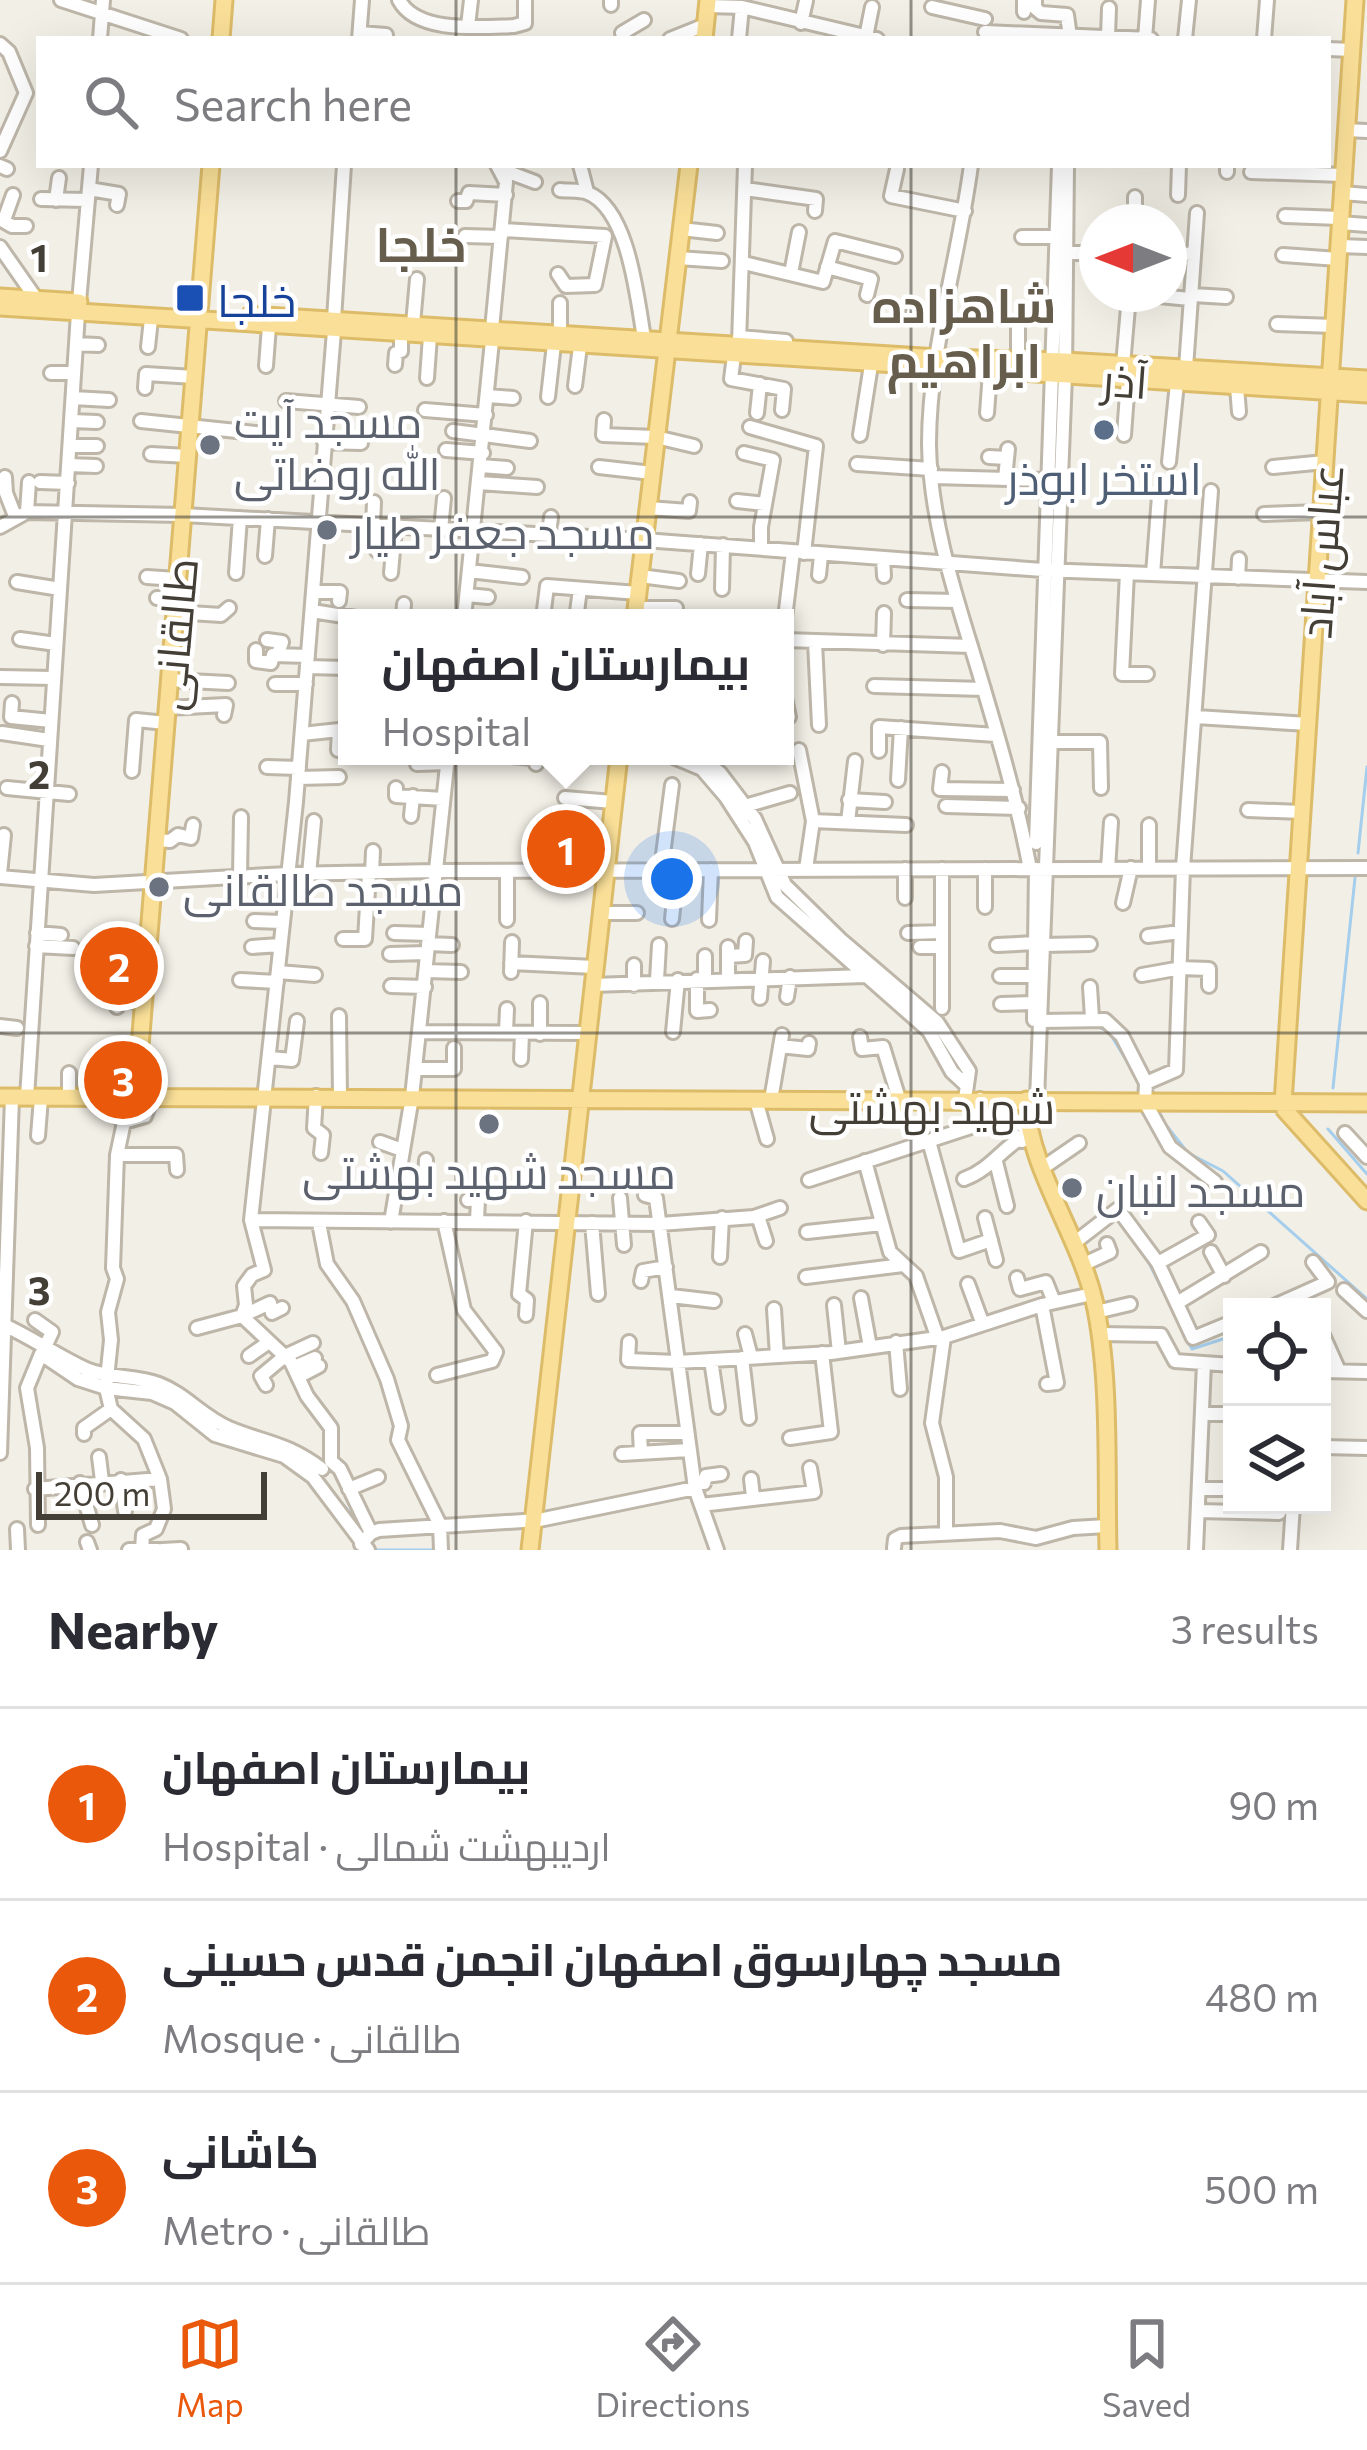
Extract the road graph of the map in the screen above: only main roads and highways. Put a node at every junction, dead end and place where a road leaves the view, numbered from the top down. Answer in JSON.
{"nodes":[{"id":1,"x":224,"y":0,"type":"edge"},
{"id":2,"x":1354,"y":0,"type":"edge"},
{"id":3,"x":708,"y":3,"type":"edge"},
{"id":4,"x":705,"y":32,"type":"edge"},
{"id":5,"x":221,"y":36,"type":"edge"},
{"id":6,"x":1340,"y":134,"type":"edge"},
{"id":7,"x":211,"y":168,"type":"edge"},
{"id":8,"x":689,"y":168,"type":"edge"},
{"id":9,"x":201,"y":291,"type":"junction"},
{"id":10,"x":0,"y":297,"type":"edge"},
{"id":11,"x":30,"y":305,"type":"junction"},
{"id":12,"x":0,"y":310,"type":"edge"},
{"id":13,"x":199,"y":317,"type":"junction"},
{"id":14,"x":230,"y":318,"type":"junction"},
{"id":15,"x":334,"y":325,"type":"junction"},
{"id":16,"x":407,"y":330,"type":"junction"},
{"id":17,"x":457,"y":333,"type":"junction"},
{"id":18,"x":557,"y":339,"type":"junction"},
{"id":19,"x":614,"y":342,"type":"junction"},
{"id":20,"x":667,"y":345,"type":"junction"},
{"id":21,"x":197,"y":346,"type":"junction"},
{"id":22,"x":738,"y":346,"type":"junction"},
{"id":23,"x":939,"y":360,"type":"junction"},
{"id":24,"x":1183,"y":372,"type":"junction"},
{"id":25,"x":1367,"y":380,"type":"edge"},
{"id":26,"x":1330,"y":385,"type":"junction"},
{"id":27,"x":1367,"y":394,"type":"edge"},
{"id":28,"x":637,"y":599,"type":"edge"},
{"id":29,"x":618,"y":765,"type":"edge"},
{"id":30,"x":581,"y":1073,"type":"junction"},
{"id":31,"x":20,"y":1097,"type":"edge"},
{"id":32,"x":141,"y":1098,"type":"junction"},
{"id":33,"x":547,"y":1100,"type":"junction"},
{"id":34,"x":1030,"y":1101,"type":"junction"},
{"id":35,"x":581,"y":1102,"type":"junction"},
{"id":36,"x":1283,"y":1107,"type":"junction"},
{"id":37,"x":1367,"y":1107,"type":"edge"},
{"id":38,"x":1314,"y":1142,"type":"junction"},
{"id":39,"x":1367,"y":1201,"type":"edge"},
{"id":40,"x":530,"y":1550,"type":"edge"},
{"id":41,"x":1108,"y":1550,"type":"edge"}],
"edges":[{"from":1,"to":5,"type":"main road"},
{"from":2,"to":6,"type":"main road","name":"عباس آباد"},
{"from":3,"to":4,"type":"main road"},
{"from":6,"to":26,"type":"main road","name":"عباس آباد"},
{"from":7,"to":9,"type":"main road","name":"طالقانی"},
{"from":8,"to":20,"type":"main road"},
{"from":9,"to":13,"type":"main road","name":"طالقانی"},
{"from":9,"to":14,"type":"main road"},
{"from":10,"to":11,"type":"main road"},
{"from":11,"to":12,"type":"main road"},
{"from":11,"to":13,"type":"main road"},
{"from":13,"to":14,"type":"main road"},
{"from":13,"to":21,"type":"main road","name":"طالقانی"},
{"from":14,"to":15,"type":"main road"},
{"from":14,"to":15,"type":"main road"},
{"from":14,"to":21,"type":"main road"},
{"from":15,"to":16,"type":"main road"},
{"from":16,"to":17,"type":"main road"},
{"from":16,"to":17,"type":"main road"},
{"from":17,"to":18,"type":"main road"},
{"from":18,"to":19,"type":"main road"},
{"from":18,"to":19,"type":"main road"},
{"from":19,"to":20,"type":"main road"},
{"from":19,"to":20,"type":"main road"},
{"from":20,"to":22,"type":"main road","name":"آذر"},
{"from":20,"to":28,"type":"main road"},
{"from":21,"to":32,"type":"main road","name":"طالقانی"},
{"from":22,"to":23,"type":"main road","name":"آذر"},
{"from":22,"to":23,"type":"main road","name":"آذر"},
{"from":23,"to":24,"type":"main road","name":"آذر"},
{"from":24,"to":26,"type":"main road","name":"آذر"},
{"from":24,"to":26,"type":"main road","name":"آذر"},
{"from":25,"to":26,"type":"main road","name":"آذر"},
{"from":26,"to":27,"type":"main road","name":"آذر"},
{"from":26,"to":36,"type":"main road","name":"عباس آباد"},
{"from":29,"to":30,"type":"main road"},
{"from":30,"to":33,"type":"main road"},
{"from":30,"to":35,"type":"main road"},
{"from":31,"to":32,"type":"main road","name":"شهید بهشتی"},
{"from":32,"to":33,"type":"main road","name":"شهید بهشتی"},
{"from":33,"to":35,"type":"main road","name":"شهید بهشتی"},
{"from":34,"to":35,"type":"main road","name":"شهید بهشتی"},
{"from":34,"to":36,"type":"main road","name":"شهید بهشتی"},
{"from":34,"to":41,"type":"main road"},
{"from":35,"to":40,"type":"main road"},
{"from":36,"to":37,"type":"main road","name":"شهید بهشتی"},
{"from":36,"to":38,"type":"main road"},
{"from":37,"to":38,"type":"main road"},
{"from":38,"to":39,"type":"main road"}]}
